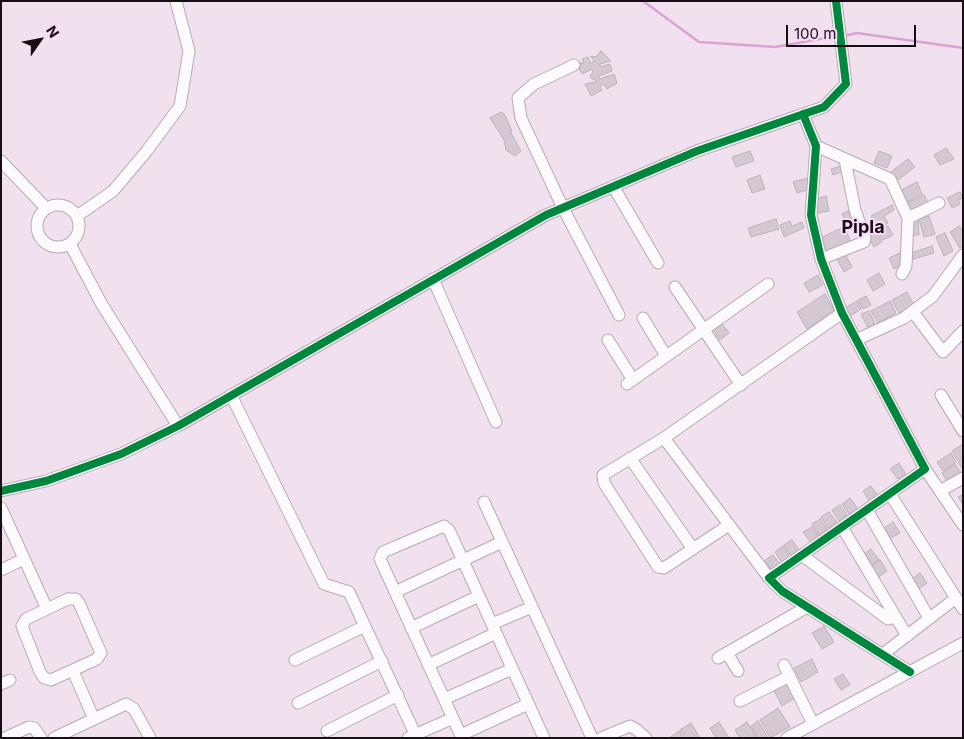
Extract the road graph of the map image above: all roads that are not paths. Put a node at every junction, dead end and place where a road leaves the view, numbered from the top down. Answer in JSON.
{"nodes":[{"id":1,"x":176,"y":1,"type":"edge"},
{"id":2,"x":836,"y":1,"type":"edge"},
{"id":3,"x":574,"y":65,"type":"dead end"},
{"id":4,"x":803,"y":114,"type":"junction"},
{"id":5,"x":816,"y":146,"type":"junction"},
{"id":6,"x":845,"y":160,"type":"junction"},
{"id":7,"x":1,"y":161,"type":"edge"},
{"id":8,"x":613,"y":186,"type":"junction"},
{"id":9,"x":939,"y":203,"type":"dead end"},
{"id":10,"x":46,"y":208,"type":"junction"},
{"id":11,"x":563,"y":208,"type":"junction"},
{"id":12,"x":77,"y":216,"type":"junction"},
{"id":13,"x":908,"y":218,"type":"junction"},
{"id":14,"x":70,"y":244,"type":"junction"},
{"id":15,"x":963,"y":255,"type":"edge"},
{"id":16,"x":821,"y":259,"type":"junction"},
{"id":17,"x":658,"y":263,"type":"dead end"},
{"id":18,"x":902,"y":274,"type":"dead end"},
{"id":19,"x":433,"y":279,"type":"junction"},
{"id":20,"x":768,"y":284,"type":"dead end"},
{"id":21,"x":676,"y":287,"type":"dead end"},
{"id":22,"x":913,"y":312,"type":"junction"},
{"id":23,"x":842,"y":313,"type":"junction"},
{"id":24,"x":619,"y":315,"type":"dead end"},
{"id":25,"x":643,"y":318,"type":"dead end"},
{"id":26,"x":704,"y":329,"type":"junction"},
{"id":27,"x":963,"y":331,"type":"edge"},
{"id":28,"x":608,"y":340,"type":"dead end"},
{"id":29,"x":856,"y":340,"type":"junction"},
{"id":30,"x":666,"y":356,"type":"junction"},
{"id":31,"x":742,"y":385,"type":"junction"},
{"id":32,"x":231,"y":394,"type":"junction"},
{"id":33,"x":941,"y":395,"type":"dead end"},
{"id":34,"x":496,"y":422,"type":"dead end"},
{"id":35,"x":178,"y":426,"type":"junction"},
{"id":36,"x":963,"y":431,"type":"edge"},
{"id":37,"x":664,"y":438,"type":"junction"},
{"id":38,"x":630,"y":458,"type":"junction"},
{"id":39,"x":925,"y":469,"type":"junction"},
{"id":40,"x":963,"y":478,"type":"edge"},
{"id":41,"x":1,"y":491,"type":"edge"},
{"id":42,"x":940,"y":491,"type":"junction"},
{"id":43,"x":890,"y":494,"type":"junction"},
{"id":44,"x":484,"y":502,"type":"dead end"},
{"id":45,"x":1,"y":508,"type":"edge"},
{"id":46,"x":868,"y":510,"type":"junction"},
{"id":47,"x":729,"y":525,"type":"junction"},
{"id":48,"x":963,"y":525,"type":"edge"},
{"id":49,"x":842,"y":527,"type":"junction"},
{"id":50,"x":502,"y":542,"type":"junction"},
{"id":51,"x":693,"y":549,"type":"junction"},
{"id":52,"x":802,"y":556,"type":"junction"},
{"id":53,"x":24,"y":559,"type":"junction"},
{"id":54,"x":462,"y":560,"type":"junction"},
{"id":55,"x":1,"y":570,"type":"edge"},
{"id":56,"x":769,"y":578,"type":"junction"},
{"id":57,"x":395,"y":592,"type":"junction"},
{"id":58,"x":479,"y":596,"type":"junction"},
{"id":59,"x":956,"y":598,"type":"junction"},
{"id":60,"x":532,"y":607,"type":"junction"},
{"id":61,"x":807,"y":607,"type":"junction"},
{"id":62,"x":46,"y":609,"type":"junction"},
{"id":63,"x":963,"y":609,"type":"edge"},
{"id":64,"x":896,"y":617,"type":"junction"},
{"id":65,"x":929,"y":618,"type":"junction"},
{"id":66,"x":365,"y":626,"type":"junction"},
{"id":67,"x":411,"y":628,"type":"junction"},
{"id":68,"x":494,"y":628,"type":"junction"},
{"id":69,"x":907,"y":636,"type":"junction"},
{"id":70,"x":963,"y":643,"type":"edge"},
{"id":71,"x":883,"y":654,"type":"junction"},
{"id":72,"x":295,"y":660,"type":"dead end"},
{"id":73,"x":382,"y":661,"type":"junction"},
{"id":74,"x":784,"y":664,"type":"dead end"},
{"id":75,"x":428,"y":665,"type":"junction"},
{"id":76,"x":512,"y":669,"type":"junction"},
{"id":77,"x":73,"y":671,"type":"junction"},
{"id":78,"x":738,"y":671,"type":"dead end"},
{"id":79,"x":910,"y":672,"type":"junction"},
{"id":80,"x":790,"y":676,"type":"junction"},
{"id":81,"x":398,"y":695,"type":"junction"},
{"id":82,"x":444,"y":699,"type":"junction"},
{"id":83,"x":740,"y":700,"type":"dead end"},
{"id":84,"x":298,"y":703,"type":"dead end"},
{"id":85,"x":528,"y":704,"type":"junction"},
{"id":86,"x":453,"y":718,"type":"junction"},
{"id":87,"x":94,"y":719,"type":"junction"},
{"id":88,"x":813,"y":724,"type":"junction"},
{"id":89,"x":327,"y":731,"type":"dead end"},
{"id":90,"x":461,"y":736,"type":"edge"},
{"id":91,"x":414,"y":737,"type":"edge"},
{"id":92,"x":5,"y":738,"type":"edge"},
{"id":93,"x":41,"y":738,"type":"edge"},
{"id":94,"x":54,"y":738,"type":"edge"},
{"id":95,"x":150,"y":738,"type":"edge"},
{"id":96,"x":544,"y":738,"type":"edge"},
{"id":97,"x":592,"y":738,"type":"edge"},
{"id":98,"x":601,"y":738,"type":"edge"},
{"id":99,"x":646,"y":738,"type":"edge"},
{"id":100,"x":787,"y":738,"type":"edge"}],
"edges":[{"from":1,"to":12,"type":"street"},
{"from":2,"to":4,"type":"street"},
{"from":3,"to":11,"type":"street"},
{"from":4,"to":5,"type":"street"},
{"from":4,"to":8,"type":"street"},
{"from":5,"to":6,"type":"street"},
{"from":5,"to":16,"type":"street"},
{"from":6,"to":13,"type":"street"},
{"from":6,"to":16,"type":"street"},
{"from":7,"to":10,"type":"street"},
{"from":8,"to":11,"type":"street"},
{"from":8,"to":17,"type":"street"},
{"from":9,"to":13,"type":"street"},
{"from":10,"to":12,"type":"street"},
{"from":10,"to":14,"type":"street"},
{"from":11,"to":19,"type":"street"},
{"from":11,"to":24,"type":"street"},
{"from":12,"to":14,"type":"street"},
{"from":13,"to":18,"type":"street"},
{"from":14,"to":35,"type":"street"},
{"from":15,"to":22,"type":"street"},
{"from":16,"to":23,"type":"street"},
{"from":19,"to":32,"type":"street"},
{"from":19,"to":34,"type":"street"},
{"from":20,"to":26,"type":"street"},
{"from":21,"to":26,"type":"street"},
{"from":22,"to":27,"type":"street"},
{"from":22,"to":29,"type":"street"},
{"from":23,"to":29,"type":"street"},
{"from":23,"to":31,"type":"street"},
{"from":25,"to":30,"type":"street"},
{"from":26,"to":30,"type":"street"},
{"from":26,"to":31,"type":"street"},
{"from":28,"to":30,"type":"street"},
{"from":29,"to":39,"type":"street"},
{"from":31,"to":37,"type":"street"},
{"from":32,"to":35,"type":"street"},
{"from":32,"to":66,"type":"street"},
{"from":33,"to":36,"type":"street"},
{"from":35,"to":41,"type":"street"},
{"from":37,"to":38,"type":"street"},
{"from":37,"to":47,"type":"street"},
{"from":38,"to":51,"type":"street"},
{"from":38,"to":51,"type":"street"},
{"from":39,"to":42,"type":"street"},
{"from":39,"to":43,"type":"street"},
{"from":40,"to":42,"type":"street"},
{"from":42,"to":48,"type":"street"},
{"from":43,"to":46,"type":"street"},
{"from":43,"to":59,"type":"street"},
{"from":44,"to":50,"type":"street"},
{"from":45,"to":53,"type":"street"},
{"from":46,"to":49,"type":"street"},
{"from":46,"to":65,"type":"street"},
{"from":47,"to":51,"type":"street"},
{"from":47,"to":56,"type":"street"},
{"from":49,"to":52,"type":"street"},
{"from":49,"to":64,"type":"street"},
{"from":50,"to":54,"type":"street"},
{"from":50,"to":60,"type":"street"},
{"from":52,"to":56,"type":"street"},
{"from":52,"to":64,"type":"street"},
{"from":53,"to":55,"type":"street"},
{"from":53,"to":62,"type":"street"},
{"from":54,"to":57,"type":"street"},
{"from":54,"to":57,"type":"street"},
{"from":54,"to":58,"type":"street"},
{"from":56,"to":61,"type":"street"},
{"from":57,"to":67,"type":"street"},
{"from":58,"to":67,"type":"street"},
{"from":58,"to":68,"type":"street"},
{"from":59,"to":63,"type":"street"},
{"from":59,"to":65,"type":"street"},
{"from":60,"to":68,"type":"street"},
{"from":60,"to":97,"type":"street"},
{"from":61,"to":71,"type":"street"},
{"from":61,"to":78,"type":"street"},
{"from":62,"to":77,"type":"street"},
{"from":62,"to":77,"type":"street"},
{"from":64,"to":69,"type":"street"},
{"from":65,"to":69,"type":"street"},
{"from":66,"to":72,"type":"street"},
{"from":66,"to":73,"type":"street"},
{"from":67,"to":75,"type":"street"},
{"from":68,"to":75,"type":"street"},
{"from":68,"to":76,"type":"street"},
{"from":69,"to":71,"type":"street"},
{"from":70,"to":79,"type":"street"},
{"from":71,"to":79,"type":"street"},
{"from":73,"to":81,"type":"street"},
{"from":73,"to":84,"type":"street"},
{"from":74,"to":80,"type":"street"},
{"from":75,"to":82,"type":"street"},
{"from":76,"to":82,"type":"street"},
{"from":76,"to":85,"type":"street"},
{"from":77,"to":87,"type":"street"},
{"from":79,"to":88,"type":"street"},
{"from":80,"to":83,"type":"street"},
{"from":80,"to":88,"type":"street"},
{"from":81,"to":89,"type":"street"},
{"from":81,"to":91,"type":"street"},
{"from":82,"to":86,"type":"street"},
{"from":85,"to":90,"type":"street"},
{"from":85,"to":96,"type":"street"},
{"from":86,"to":90,"type":"street"},
{"from":86,"to":91,"type":"street"},
{"from":87,"to":94,"type":"street"},
{"from":87,"to":95,"type":"street"},
{"from":88,"to":100,"type":"street"},
{"from":92,"to":93,"type":"street"},
{"from":98,"to":99,"type":"street"}]}
